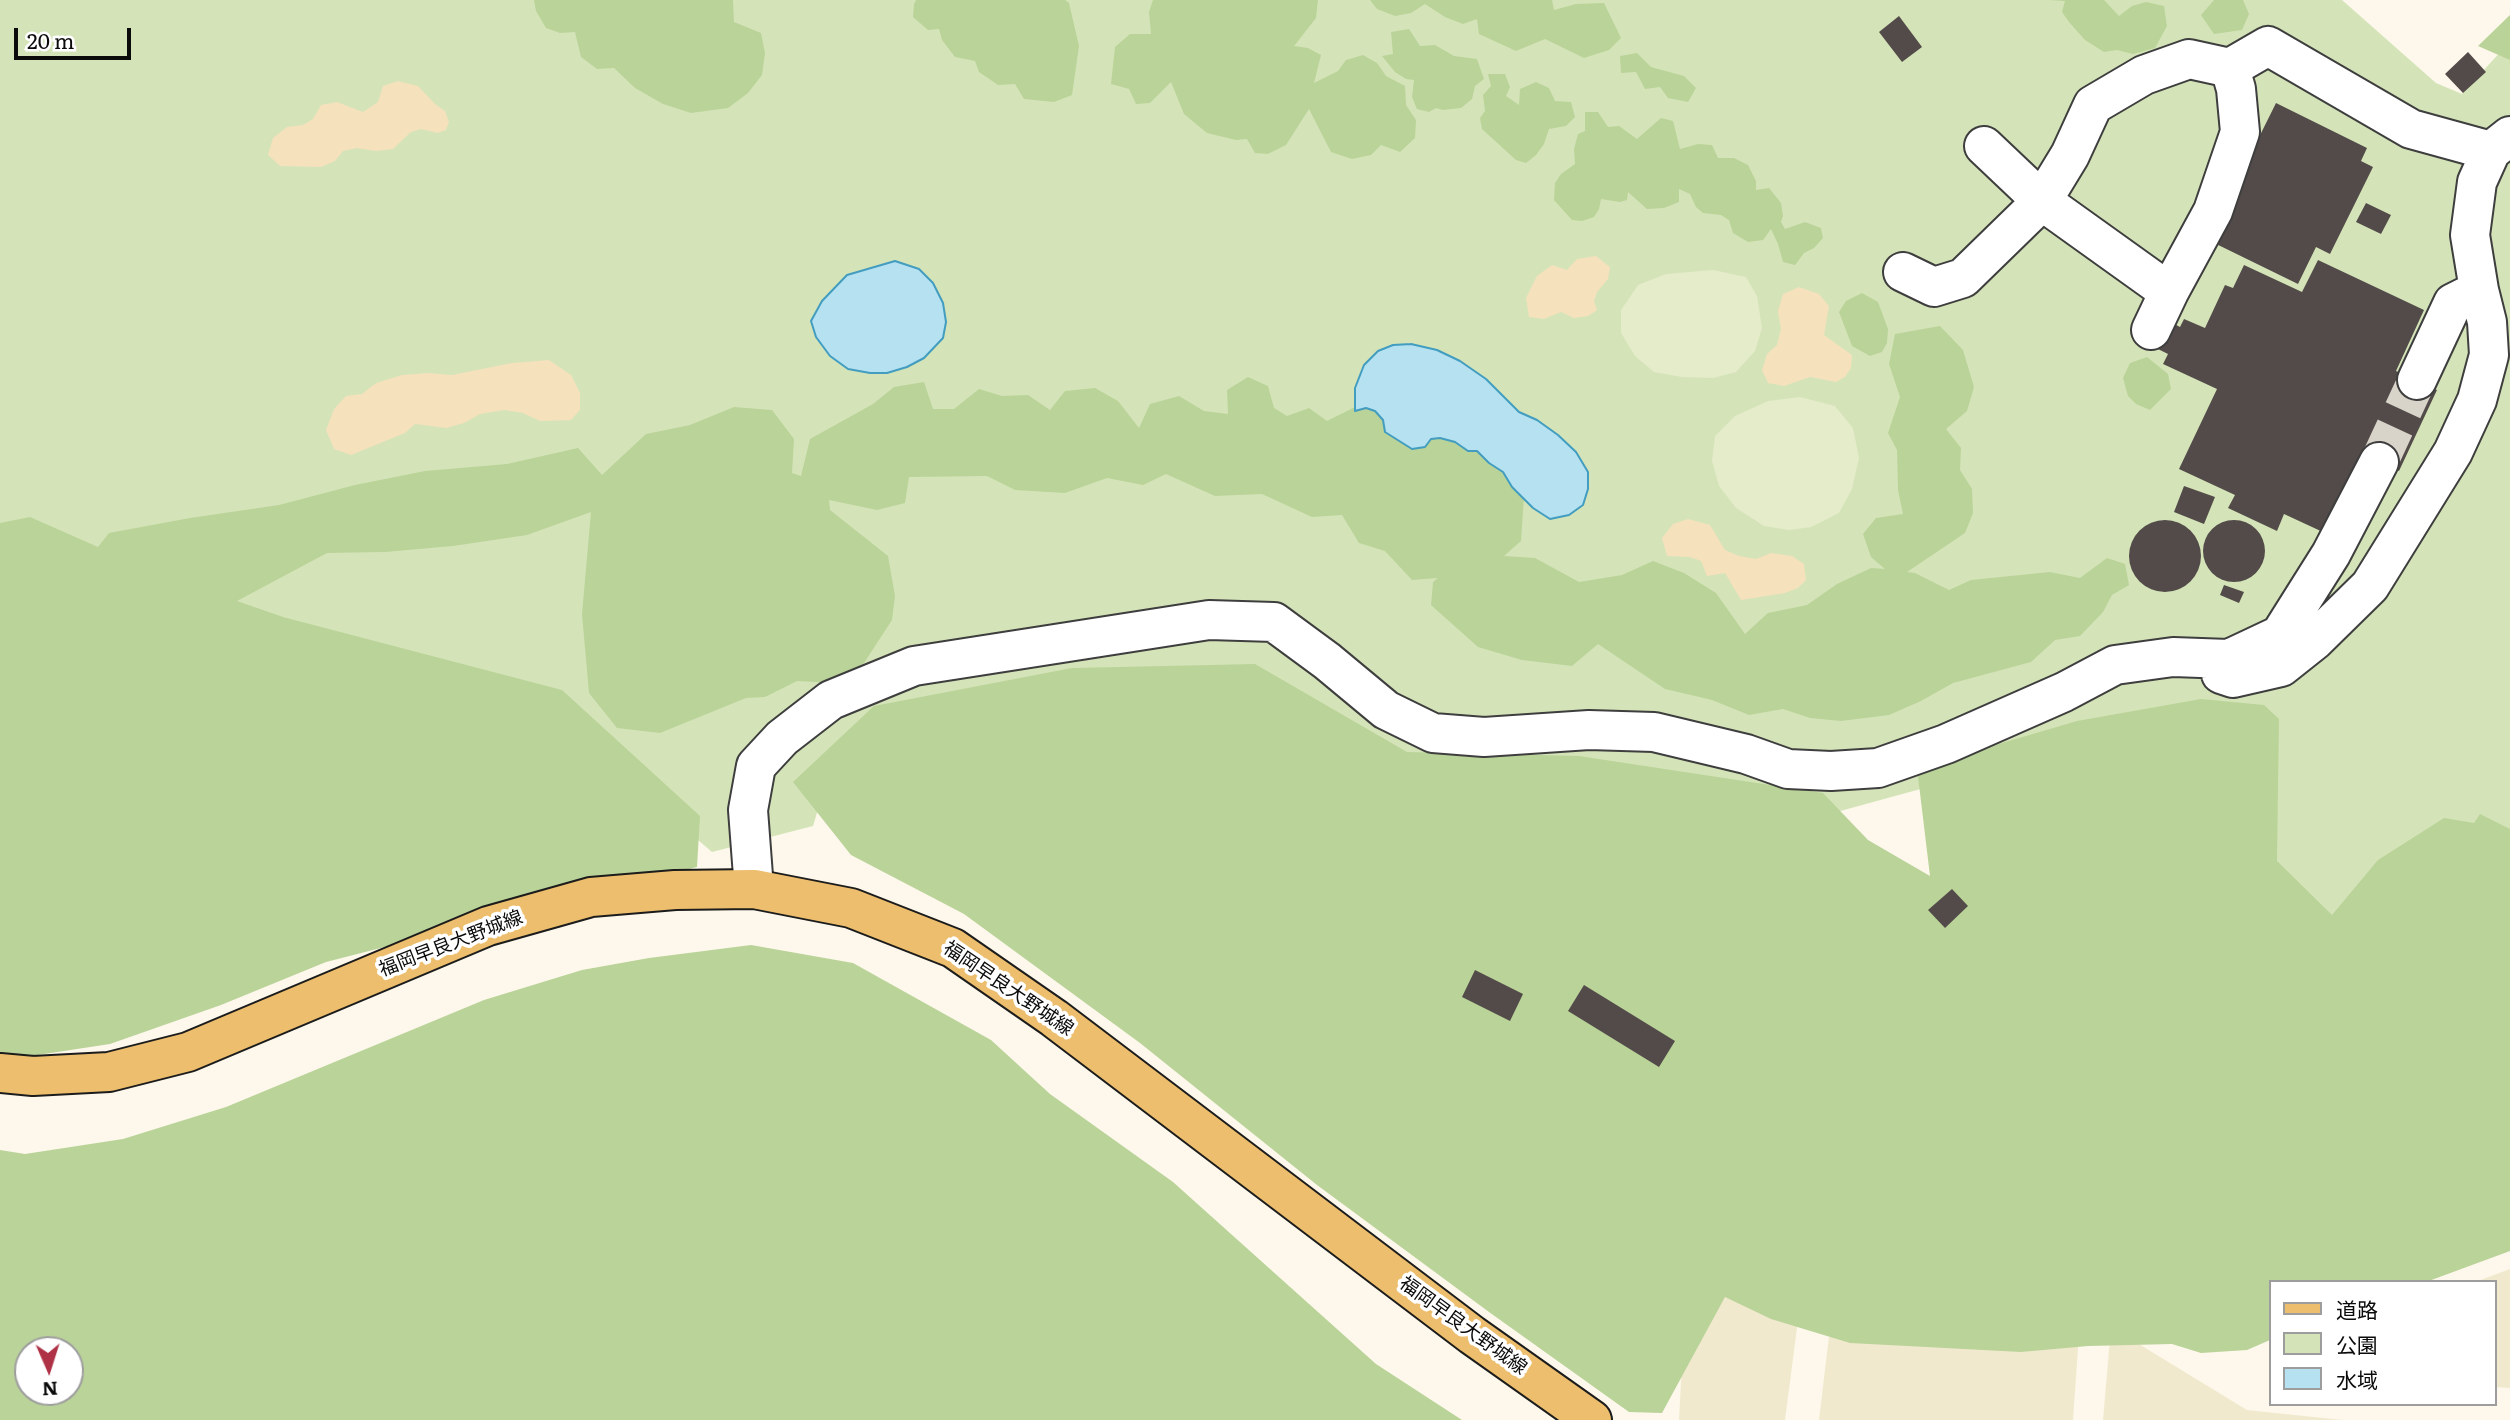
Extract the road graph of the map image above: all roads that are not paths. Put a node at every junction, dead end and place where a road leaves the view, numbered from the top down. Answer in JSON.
{"nodes":[{"id":1,"x":2230,"y":68,"type":"junction"},
{"id":2,"x":2501,"y":143,"type":"edge"},
{"id":3,"x":1984,"y":146,"type":"dead end"},
{"id":4,"x":2042,"y":201,"type":"junction"},
{"id":5,"x":1903,"y":272,"type":"dead end"},
{"id":6,"x":2479,"y":290,"type":"junction"},
{"id":7,"x":2169,"y":292,"type":"junction"},
{"id":8,"x":2151,"y":330,"type":"dead end"},
{"id":9,"x":2417,"y":380,"type":"tunnel mouth"},
{"id":10,"x":2379,"y":462,"type":"tunnel mouth"},
{"id":11,"x":2173,"y":657,"type":"junction"},
{"id":12,"x":754,"y":889,"type":"junction"},
{"id":13,"x":0,"y":1073,"type":"edge"},
{"id":14,"x":1592,"y":1420,"type":"edge"}],
"edges":[{"from":1,"to":2,"type":"lane"},
{"from":1,"to":4,"type":"lane"},
{"from":1,"to":7,"type":"lane"},
{"from":2,"to":6,"type":"lane"},
{"from":3,"to":4,"type":"lane"},
{"from":4,"to":5,"type":"lane"},
{"from":4,"to":7,"type":"lane"},
{"from":6,"to":9,"type":"lane"},
{"from":6,"to":11,"type":"lane"},
{"from":7,"to":8,"type":"lane"},
{"from":10,"to":11,"type":"lane"},
{"from":11,"to":12,"type":"lane"},
{"from":12,"to":13,"type":"main road","name":"福岡早良大野城線"},
{"from":12,"to":14,"type":"main road","name":"福岡早良大野城線"}]}
